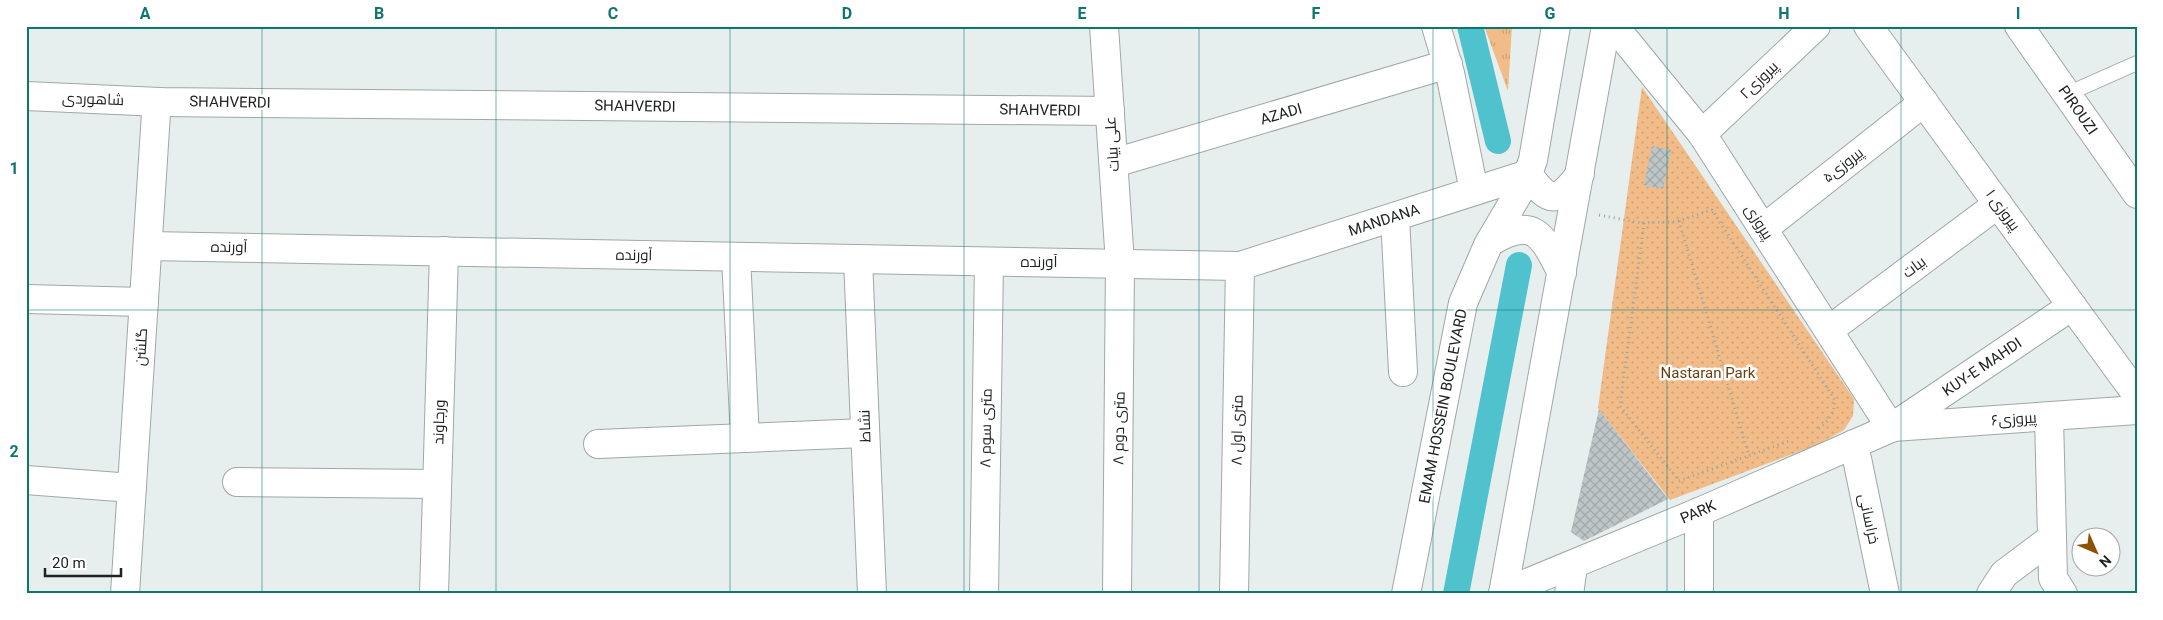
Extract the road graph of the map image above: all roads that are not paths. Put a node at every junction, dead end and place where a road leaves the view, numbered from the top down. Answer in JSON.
{"nodes":[{"id":1,"x":1104,"y":26,"type":"edge"},
{"id":2,"x":1436,"y":26,"type":"edge"},
{"id":3,"x":1556,"y":26,"type":"edge"},
{"id":4,"x":1606,"y":26,"type":"edge"},
{"id":5,"x":1614,"y":26,"type":"edge"},
{"id":6,"x":1816,"y":26,"type":"edge"},
{"id":7,"x":1868,"y":26,"type":"edge"},
{"id":8,"x":2019,"y":26,"type":"edge"},
{"id":9,"x":2137,"y":63,"type":"edge"},
{"id":10,"x":1448,"y":64,"type":"junction"},
{"id":11,"x":2066,"y":94,"type":"junction"},
{"id":12,"x":26,"y":96,"type":"edge"},
{"id":13,"x":160,"y":102,"type":"junction"},
{"id":14,"x":1924,"y":102,"type":"junction"},
{"id":15,"x":1110,"y":111,"type":"junction"},
{"id":16,"x":1702,"y":134,"type":"junction"},
{"id":17,"x":1114,"y":163,"type":"junction"},
{"id":18,"x":1528,"y":174,"type":"junction"},
{"id":19,"x":1580,"y":174,"type":"junction"},
{"id":20,"x":1474,"y":192,"type":"junction"},
{"id":21,"x":2137,"y":194,"type":"edge"},
{"id":22,"x":1998,"y":204,"type":"junction"},
{"id":23,"x":1395,"y":217,"type":"junction"},
{"id":24,"x":1763,"y":229,"type":"junction"},
{"id":25,"x":1490,"y":242,"type":"junction"},
{"id":26,"x":148,"y":246,"type":"junction"},
{"id":27,"x":444,"y":251,"type":"junction"},
{"id":28,"x":736,"y":257,"type":"junction"},
{"id":29,"x":858,"y":259,"type":"junction"},
{"id":30,"x":989,"y":262,"type":"junction"},
{"id":31,"x":1120,"y":263,"type":"junction"},
{"id":32,"x":1240,"y":266,"type":"junction"},
{"id":33,"x":1562,"y":273,"type":"junction"},
{"id":34,"x":26,"y":299,"type":"edge"},
{"id":35,"x":144,"y":302,"type":"junction"},
{"id":36,"x":2072,"y":306,"type":"junction"},
{"id":37,"x":1829,"y":330,"type":"junction"},
{"id":38,"x":1403,"y":372,"type":"dead end"},
{"id":39,"x":2137,"y":395,"type":"edge"},
{"id":40,"x":2137,"y":410,"type":"edge"},
{"id":41,"x":2049,"y":417,"type":"junction"},
{"id":42,"x":1891,"y":428,"type":"junction"},
{"id":43,"x":865,"y":433,"type":"junction"},
{"id":44,"x":746,"y":438,"type":"junction"},
{"id":45,"x":598,"y":444,"type":"dead end"},
{"id":46,"x":1854,"y":444,"type":"junction"},
{"id":47,"x":26,"y":480,"type":"edge"},
{"id":48,"x":237,"y":482,"type":"dead end"},
{"id":49,"x":437,"y":484,"type":"junction"},
{"id":50,"x":132,"y":488,"type":"junction"},
{"id":51,"x":1699,"y":512,"type":"junction"},
{"id":52,"x":2052,"y":538,"type":"junction"},
{"id":53,"x":1573,"y":566,"type":"junction"},
{"id":54,"x":1503,"y":593,"type":"edge"},
{"id":55,"x":125,"y":594,"type":"edge"},
{"id":56,"x":434,"y":594,"type":"edge"},
{"id":57,"x":872,"y":594,"type":"edge"},
{"id":58,"x":984,"y":594,"type":"edge"},
{"id":59,"x":1117,"y":594,"type":"edge"},
{"id":60,"x":1234,"y":594,"type":"edge"},
{"id":61,"x":1406,"y":594,"type":"edge"},
{"id":62,"x":1569,"y":594,"type":"edge"},
{"id":63,"x":1699,"y":594,"type":"edge"},
{"id":64,"x":1885,"y":594,"type":"edge"},
{"id":65,"x":1991,"y":594,"type":"edge"},
{"id":66,"x":2063,"y":594,"type":"edge"}],
"edges":[{"from":1,"to":15,"type":"street","name":"علی بیات"},
{"from":2,"to":10,"type":"street"},
{"from":3,"to":18,"type":"street","name":"EMAM HOSSEIN BOULEVARD"},
{"from":4,"to":19,"type":"street"},
{"from":5,"to":16,"type":"street","name":"پیروزی"},
{"from":6,"to":16,"type":"street","name":"پیروزی۲"},
{"from":7,"to":14,"type":"street","name":"پیروزی ۱"},
{"from":8,"to":11,"type":"street","name":"PIROUZI"},
{"from":9,"to":11,"type":"lane"},
{"from":10,"to":17,"type":"street","name":"AZADI"},
{"from":10,"to":20,"type":"street"},
{"from":11,"to":21,"type":"street","name":"PIROUZI"},
{"from":12,"to":13,"type":"street","name":"شاهوردی"},
{"from":13,"to":15,"type":"street","name":"SHAHVERDI"},
{"from":13,"to":26,"type":"street","name":"گلشن"},
{"from":14,"to":22,"type":"street","name":"پیروزی ۱"},
{"from":14,"to":24,"type":"street","name":"پیروزی۵"},
{"from":15,"to":17,"type":"street","name":"علی بیات"},
{"from":16,"to":24,"type":"street","name":"پیروزی"},
{"from":17,"to":31,"type":"street","name":"علی بیات"},
{"from":18,"to":19,"type":"street"},
{"from":18,"to":20,"type":"street","name":"MANDANA"},
{"from":18,"to":25,"type":"street","name":"EMAM HOSSEIN BOULEVARD"},
{"from":19,"to":33,"type":"street"},
{"from":20,"to":23,"type":"street","name":"MANDANA"},
{"from":22,"to":36,"type":"street","name":"پیروزی ۱"},
{"from":22,"to":37,"type":"street","name":"بیات"},
{"from":23,"to":32,"type":"street","name":"MANDANA"},
{"from":23,"to":38,"type":"street"},
{"from":24,"to":37,"type":"street","name":"پیروزی"},
{"from":25,"to":33,"type":"street"},
{"from":25,"to":61,"type":"street","name":"EMAM HOSSEIN BOULEVARD"},
{"from":26,"to":27,"type":"street","name":"آورنده"},
{"from":26,"to":35,"type":"street","name":"گلشن"},
{"from":27,"to":28,"type":"street","name":"آورنده"},
{"from":27,"to":49,"type":"street","name":"ورجاوند"},
{"from":28,"to":29,"type":"street","name":"آورنده"},
{"from":28,"to":44,"type":"street"},
{"from":29,"to":30,"type":"street","name":"آورنده"},
{"from":29,"to":43,"type":"street","name":"نشاط"},
{"from":30,"to":31,"type":"street","name":"آورنده"},
{"from":30,"to":58,"type":"street","name":"۸ متری سوم"},
{"from":31,"to":32,"type":"street","name":"MANDANA"},
{"from":31,"to":59,"type":"street","name":"۸ متری دوم"},
{"from":32,"to":60,"type":"street","name":"۸ متری اول"},
{"from":33,"to":54,"type":"street"},
{"from":34,"to":35,"type":"street"},
{"from":35,"to":50,"type":"street","name":"گلشن"},
{"from":36,"to":39,"type":"street","name":"پیروزی ۱"},
{"from":36,"to":42,"type":"street","name":"KUY-E MAHDI"},
{"from":37,"to":42,"type":"street","name":"پیروزی"},
{"from":40,"to":41,"type":"street","name":"پیروزی۶"},
{"from":41,"to":42,"type":"street","name":"پیروزی۶"},
{"from":41,"to":52,"type":"street"},
{"from":42,"to":46,"type":"street","name":"PARK"},
{"from":43,"to":44,"type":"street"},
{"from":43,"to":57,"type":"street","name":"نشاط"},
{"from":44,"to":45,"type":"street"},
{"from":46,"to":51,"type":"street","name":"PARK"},
{"from":46,"to":64,"type":"street","name":"خراسانی"},
{"from":47,"to":50,"type":"street"},
{"from":48,"to":49,"type":"street"},
{"from":49,"to":56,"type":"street","name":"ورجاوند"},
{"from":50,"to":55,"type":"street","name":"گلشن"},
{"from":51,"to":53,"type":"street","name":"PARK"},
{"from":51,"to":63,"type":"street"},
{"from":52,"to":65,"type":"street"},
{"from":52,"to":66,"type":"street"},
{"from":53,"to":54,"type":"street","name":"PARK"},
{"from":53,"to":62,"type":"street"}]}
